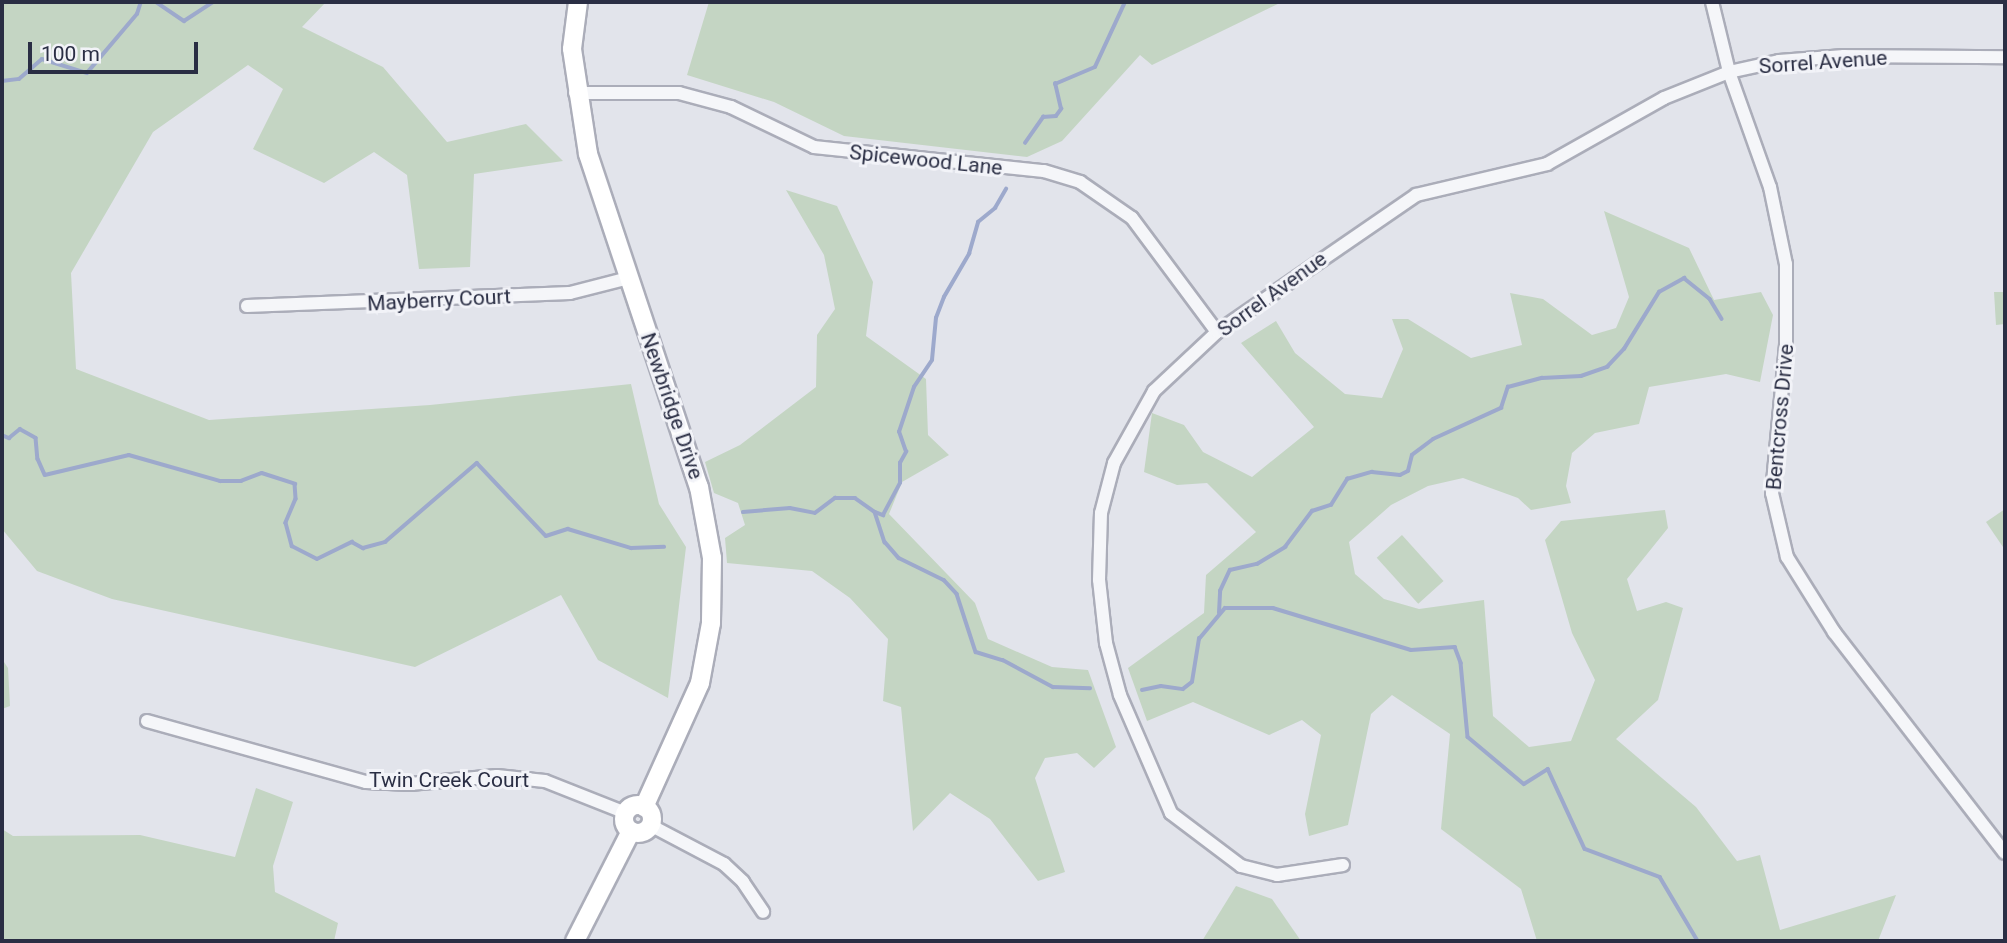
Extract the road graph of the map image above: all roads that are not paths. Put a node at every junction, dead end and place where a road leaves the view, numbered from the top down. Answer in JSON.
{"nodes":[{"id":1,"x":578,"y":2,"type":"edge"},
{"id":2,"x":1712,"y":2,"type":"edge"},
{"id":3,"x":2005,"y":57,"type":"edge"},
{"id":4,"x":1729,"y":72,"type":"junction"},
{"id":5,"x":575,"y":93,"type":"junction"},
{"id":6,"x":629,"y":278,"type":"junction"},
{"id":7,"x":247,"y":306,"type":"dead end"},
{"id":8,"x":1217,"y":332,"type":"junction"},
{"id":9,"x":147,"y":722,"type":"dead end"},
{"id":10,"x":644,"y":807,"type":"junction"},
{"id":11,"x":626,"y":813,"type":"junction"},
{"id":12,"x":650,"y":825,"type":"junction"},
{"id":13,"x":631,"y":831,"type":"junction"},
{"id":14,"x":2005,"y":853,"type":"edge"},
{"id":15,"x":1343,"y":865,"type":"dead end"},
{"id":16,"x":763,"y":912,"type":"dead end"},
{"id":17,"x":575,"y":941,"type":"edge"}],
"edges":[{"from":1,"to":5,"type":"street","name":"Newbridge Drive"},
{"from":2,"to":4,"type":"street","name":"Bentcross Drive"},
{"from":3,"to":4,"type":"street","name":"Sorrel Avenue"},
{"from":4,"to":8,"type":"street","name":"Sorrel Avenue"},
{"from":4,"to":14,"type":"street","name":"Bentcross Drive"},
{"from":5,"to":6,"type":"street","name":"Newbridge Drive"},
{"from":5,"to":8,"type":"street","name":"Spicewood Lane"},
{"from":6,"to":7,"type":"street","name":"Mayberry Court"},
{"from":6,"to":10,"type":"street","name":"Newbridge Drive"},
{"from":8,"to":15,"type":"street","name":"Sorrel Avenue"},
{"from":9,"to":11,"type":"street","name":"Twin Creek Court"},
{"from":10,"to":11,"type":"street"},
{"from":10,"to":12,"type":"street"},
{"from":11,"to":13,"type":"street"},
{"from":12,"to":13,"type":"street"},
{"from":12,"to":16,"type":"street"},
{"from":13,"to":17,"type":"street"}]}
